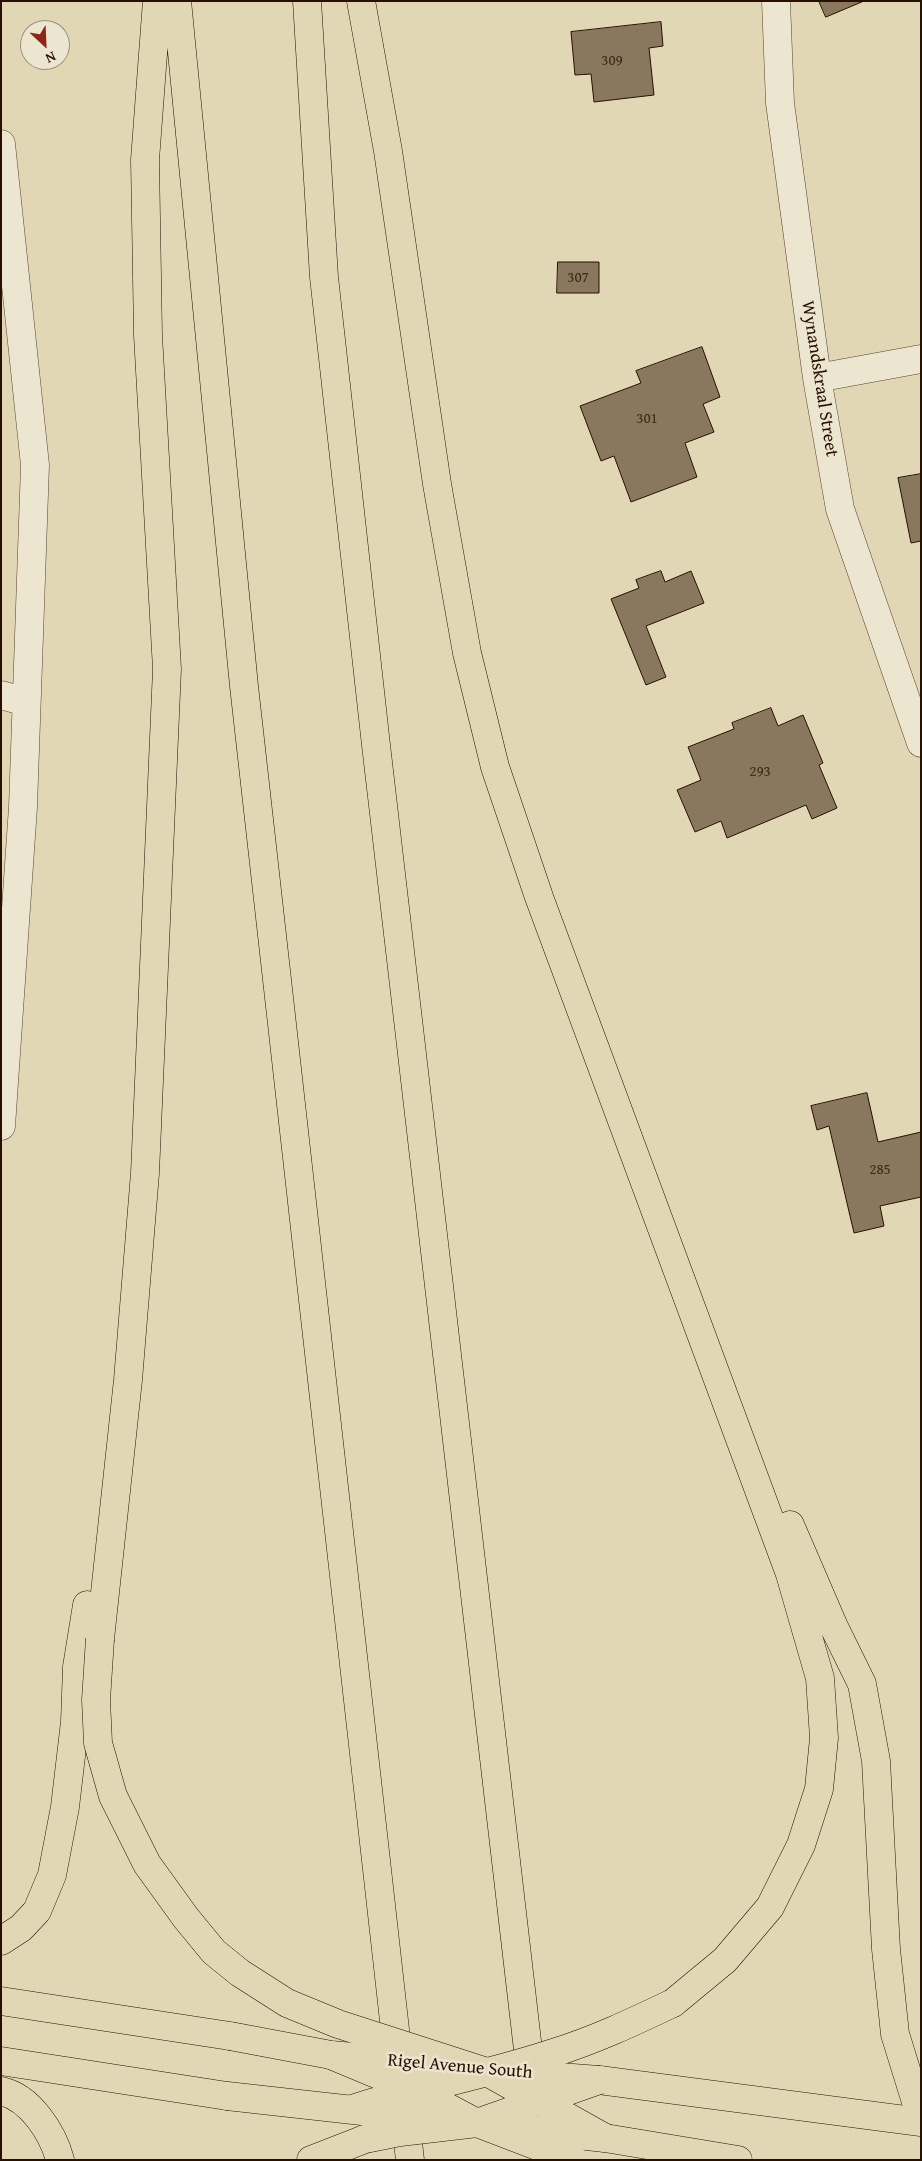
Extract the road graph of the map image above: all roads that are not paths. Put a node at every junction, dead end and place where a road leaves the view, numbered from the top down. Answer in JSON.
{"nodes":[{"id":1,"x":157,"y":1,"type":"edge"},
{"id":2,"x":177,"y":1,"type":"edge"},
{"id":3,"x":307,"y":1,"type":"edge"},
{"id":4,"x":361,"y":1,"type":"edge"},
{"id":5,"x":776,"y":1,"type":"edge"},
{"id":6,"x":1,"y":144,"type":"edge"},
{"id":7,"x":6,"y":228,"type":"edge"},
{"id":8,"x":921,"y":359,"type":"edge"},
{"id":9,"x":817,"y":378,"type":"junction"},
{"id":10,"x":14,"y":699,"type":"edge"},
{"id":11,"x":921,"y":743,"type":"edge"},
{"id":12,"x":1,"y":1126,"type":"edge"},
{"id":13,"x":660,"y":1226,"type":"junction"},
{"id":14,"x":128,"y":1380,"type":"junction"},
{"id":15,"x":1,"y":1941,"type":"edge"},
{"id":16,"x":1,"y":2001,"type":"edge"},
{"id":17,"x":331,"y":2055,"type":"junction"},
{"id":18,"x":1,"y":2061,"type":"edge"},
{"id":19,"x":487,"y":2072,"type":"junction"},
{"id":20,"x":599,"y":2080,"type":"junction"},
{"id":21,"x":415,"y":2090,"type":"junction"},
{"id":22,"x":1,"y":2091,"type":"edge"},
{"id":23,"x":541,"y":2102,"type":"junction"},
{"id":24,"x":352,"y":2110,"type":"junction"},
{"id":25,"x":921,"y":2120,"type":"edge"},
{"id":26,"x":477,"y":2123,"type":"junction"},
{"id":27,"x":605,"y":2138,"type":"junction"},
{"id":28,"x":60,"y":2160,"type":"edge"},
{"id":29,"x":310,"y":2160,"type":"edge"},
{"id":30,"x":410,"y":2160,"type":"edge"},
{"id":31,"x":541,"y":2160,"type":"edge"},
{"id":32,"x":574,"y":2160,"type":"edge"},
{"id":33,"x":738,"y":2160,"type":"edge"}],
"edges":[{"from":1,"to":14,"type":"main road"},
{"from":2,"to":30,"type":"main road"},
{"from":3,"to":31,"type":"main road"},
{"from":4,"to":13,"type":"main road"},
{"from":5,"to":9,"type":"street","name":"Wynandskraal Street"},
{"from":6,"to":7,"type":"street"},
{"from":7,"to":10,"type":"street"},
{"from":8,"to":9,"type":"street"},
{"from":9,"to":11,"type":"street","name":"Wynandskraal Street"},
{"from":10,"to":12,"type":"street"},
{"from":13,"to":19,"type":"main road","bridge":true},
{"from":13,"to":25,"type":"main road"},
{"from":14,"to":15,"type":"main road"},
{"from":14,"to":19,"type":"main road","bridge":true},
{"from":16,"to":17,"type":"main road","name":"Rigel Avenue South","bridge":true},
{"from":17,"to":19,"type":"main road","name":"Rigel Avenue South","bridge":true},
{"from":17,"to":21,"type":"main road","bridge":true},
{"from":18,"to":24,"type":"main road","bridge":true},
{"from":19,"to":20,"type":"main road","name":"Rigel Avenue South","bridge":true},
{"from":19,"to":21,"type":"main road","bridge":true},
{"from":19,"to":23,"type":"main road","bridge":true},
{"from":20,"to":23,"type":"main road","bridge":true},
{"from":20,"to":25,"type":"main road","name":"Rigel Avenue South"},
{"from":21,"to":24,"type":"main road","bridge":true},
{"from":21,"to":26,"type":"main road","bridge":true},
{"from":22,"to":28,"type":"main road"},
{"from":23,"to":26,"type":"main road","bridge":true},
{"from":23,"to":27,"type":"main road","bridge":true},
{"from":24,"to":26,"type":"main road","bridge":true},
{"from":26,"to":27,"type":"main road","bridge":true},
{"from":26,"to":29,"type":"main road","bridge":true},
{"from":26,"to":32,"type":"main road","bridge":true},
{"from":27,"to":33,"type":"main road"}]}
